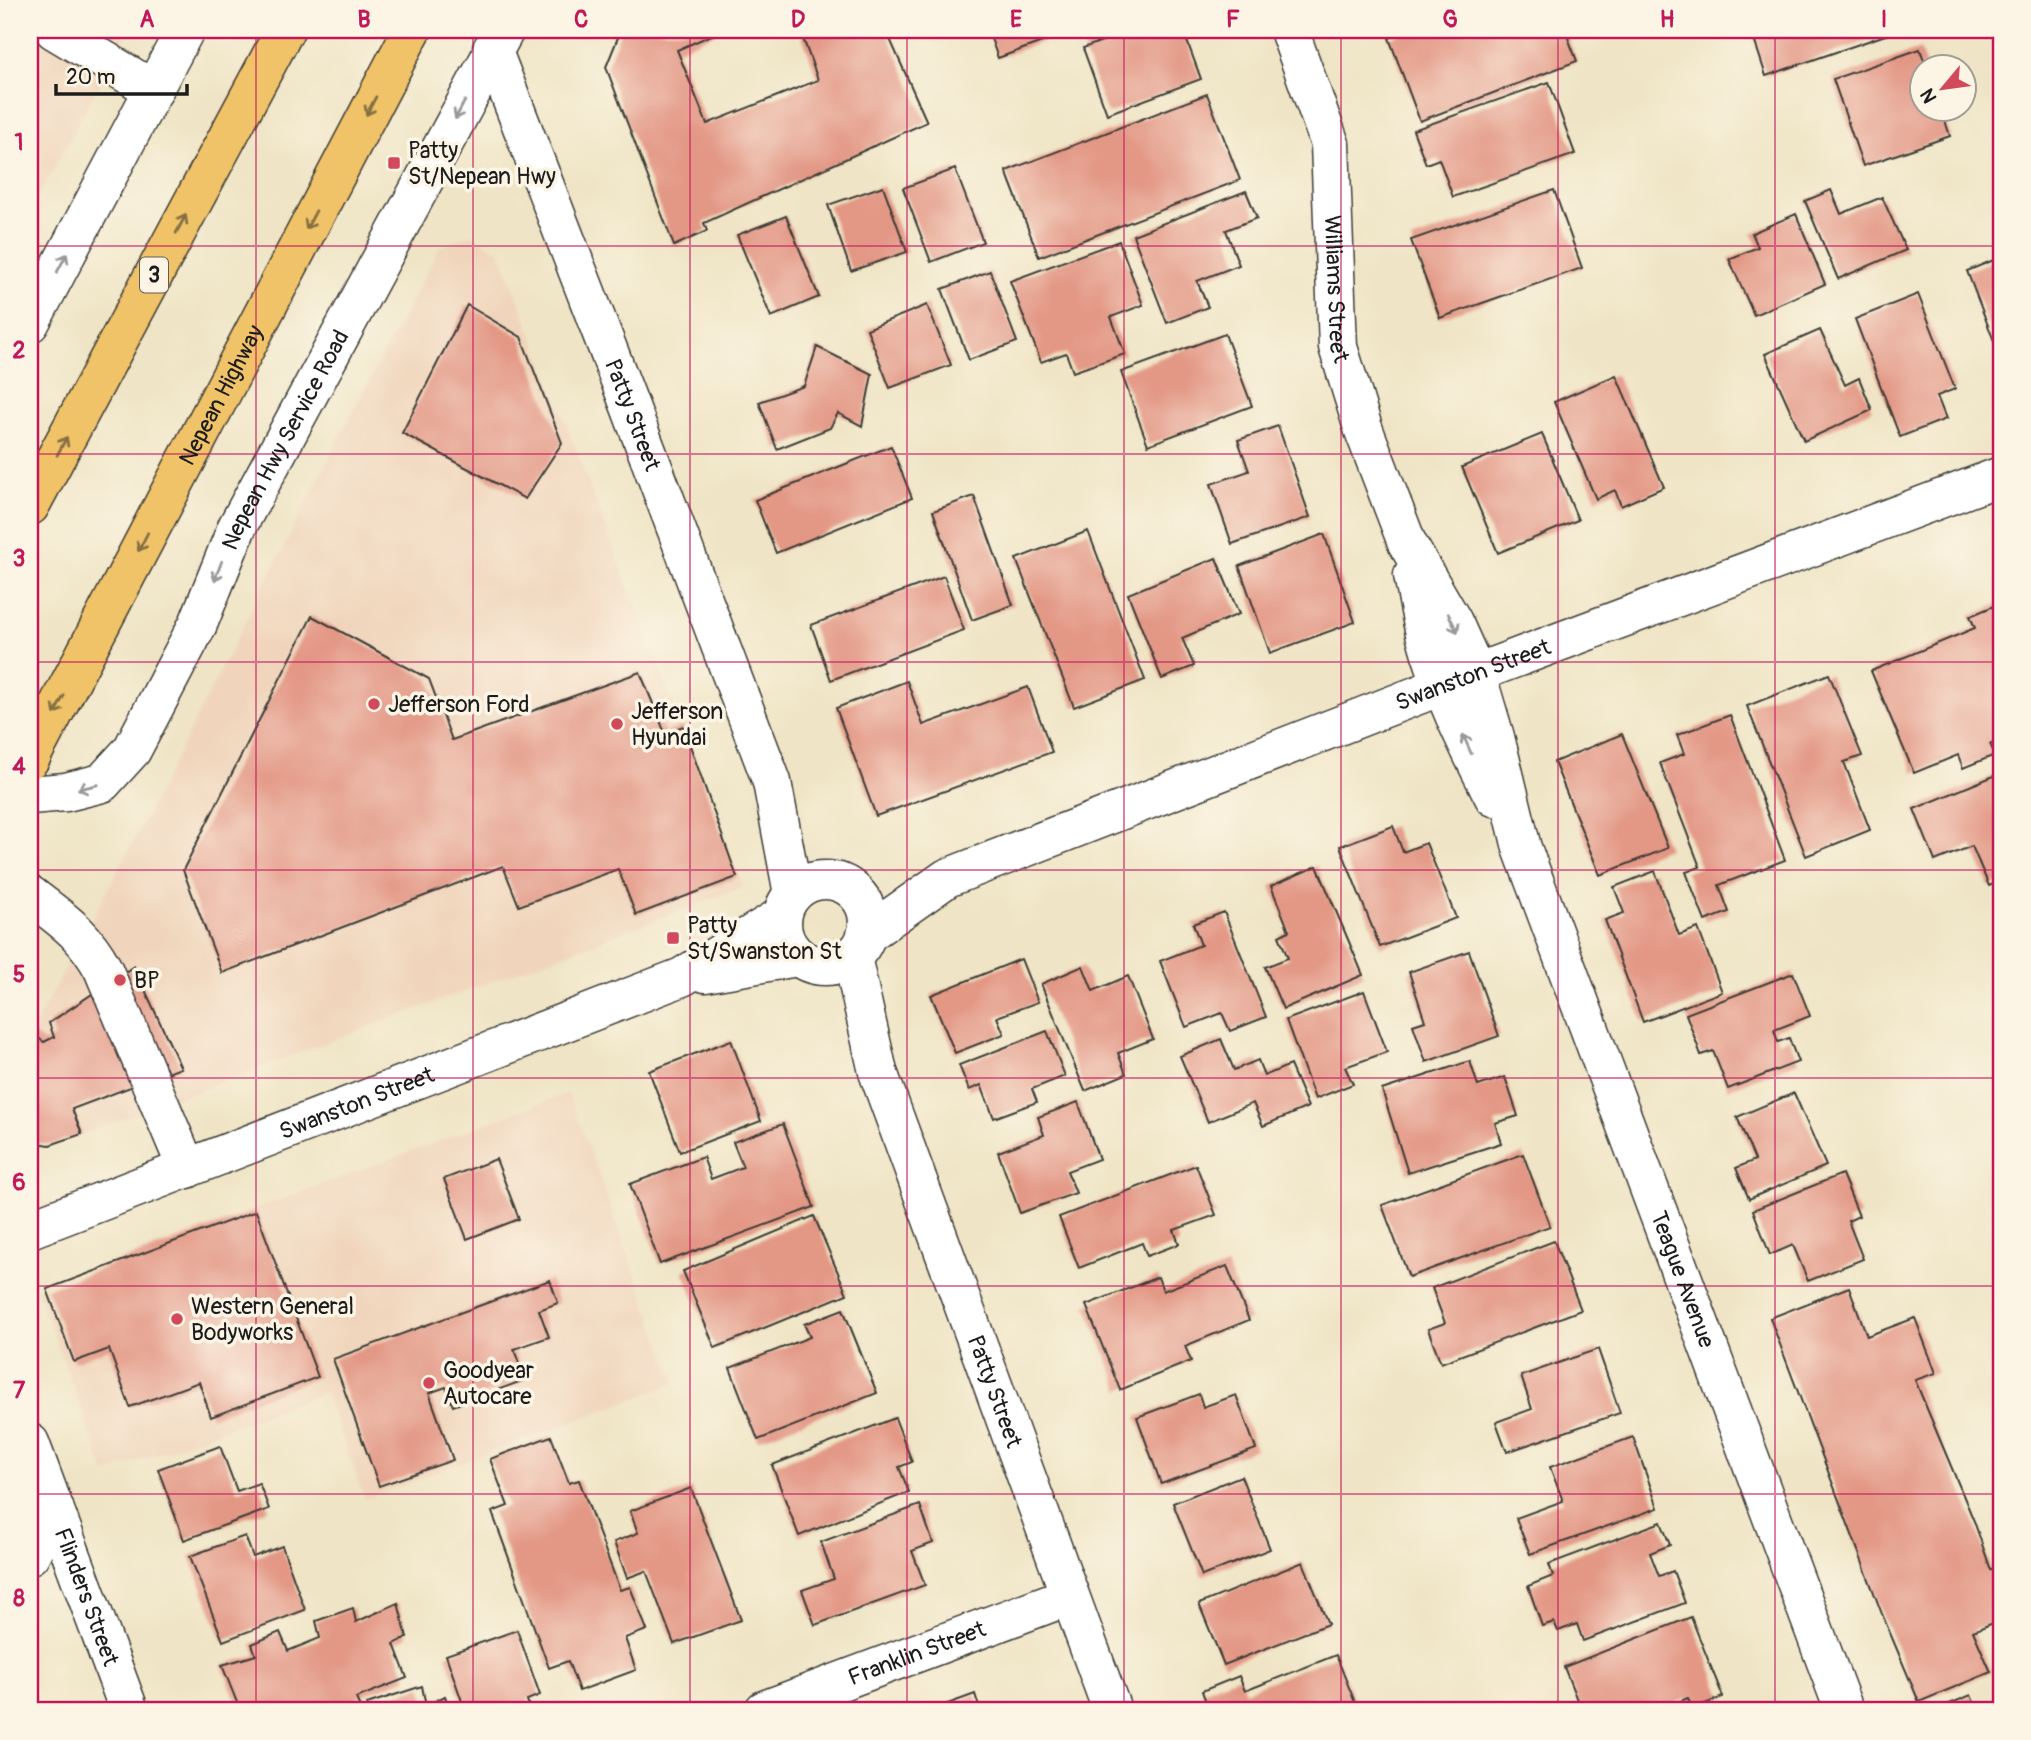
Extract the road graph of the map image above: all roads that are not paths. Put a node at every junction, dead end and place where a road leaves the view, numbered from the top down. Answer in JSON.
{"nodes":[{"id":1,"x":54,"y":30,"type":"edge"},
{"id":2,"x":185,"y":30,"type":"edge"},
{"id":3,"x":285,"y":30,"type":"edge"},
{"id":4,"x":412,"y":30,"type":"edge"},
{"id":5,"x":1289,"y":30,"type":"edge"},
{"id":6,"x":501,"y":35,"type":"edge"},
{"id":7,"x":154,"y":90,"type":"junction"},
{"id":8,"x":30,"y":323,"type":"edge"},
{"id":9,"x":2001,"y":475,"type":"edge"},
{"id":10,"x":30,"y":506,"type":"edge"},
{"id":11,"x":1460,"y":679,"type":"junction"},
{"id":12,"x":30,"y":759,"type":"edge"},
{"id":13,"x":772,"y":782,"type":"junction"},
{"id":14,"x":30,"y":795,"type":"edge"},
{"id":15,"x":947,"y":878,"type":"junction"},
{"id":16,"x":842,"y":886,"type":"junction"},
{"id":17,"x":30,"y":895,"type":"edge"},
{"id":18,"x":788,"y":905,"type":"junction"},
{"id":19,"x":834,"y":953,"type":"junction"},
{"id":20,"x":682,"y":977,"type":"junction"},
{"id":21,"x":187,"y":1169,"type":"junction"},
{"id":22,"x":40,"y":1219,"type":"edge"},
{"id":23,"x":30,"y":1443,"type":"edge"},
{"id":24,"x":54,"y":1508,"type":"junction"},
{"id":25,"x":30,"y":1555,"type":"edge"},
{"id":26,"x":1069,"y":1597,"type":"junction"},
{"id":27,"x":129,"y":1710,"type":"edge"},
{"id":28,"x":764,"y":1710,"type":"edge"},
{"id":29,"x":1112,"y":1710,"type":"edge"},
{"id":30,"x":1844,"y":1710,"type":"edge"}],
"edges":[{"from":1,"to":7,"type":"street"},
{"from":2,"to":7,"type":"street"},
{"from":10,"to":3,"type":"highway","number":"3","one_way":true},
{"from":4,"to":12,"type":"highway","name":"Nepean Highway","one_way":true},
{"from":5,"to":11,"type":"street","name":"Williams Street"},
{"from":6,"to":13,"type":"street","name":"Patty Street"},
{"from":6,"to":14,"type":"street","name":"Nepean Hwy Service Road","one_way":true},
{"from":8,"to":7,"type":"street","one_way":true},
{"from":9,"to":11,"type":"street","name":"Swanston Street"},
{"from":11,"to":15,"type":"street","name":"Swanston Street"},
{"from":11,"to":30,"type":"street","name":"Teague Avenue"},
{"from":13,"to":16,"type":"street","name":"Patty Street"},
{"from":13,"to":18,"type":"street","name":"Patty Street"},
{"from":15,"to":16,"type":"street","name":"Swanston Street"},
{"from":15,"to":19,"type":"street","name":"Swanston Street"},
{"from":16,"to":18,"type":"street"},
{"from":16,"to":19,"type":"street"},
{"from":17,"to":21,"type":"street"},
{"from":18,"to":19,"type":"street"},
{"from":18,"to":20,"type":"street","name":"Swanston Street"},
{"from":19,"to":20,"type":"street","name":"Swanston Street"},
{"from":19,"to":26,"type":"street","name":"Patty Street"},
{"from":20,"to":21,"type":"street","name":"Swanston Street"},
{"from":21,"to":22,"type":"street","name":"Swanston Street"},
{"from":23,"to":24,"type":"street","name":"Flinders Street"},
{"from":24,"to":25,"type":"street"},
{"from":24,"to":27,"type":"street","name":"Flinders Street"},
{"from":26,"to":28,"type":"street","name":"Franklin Street"},
{"from":26,"to":29,"type":"street","name":"Patty Street"}]}
